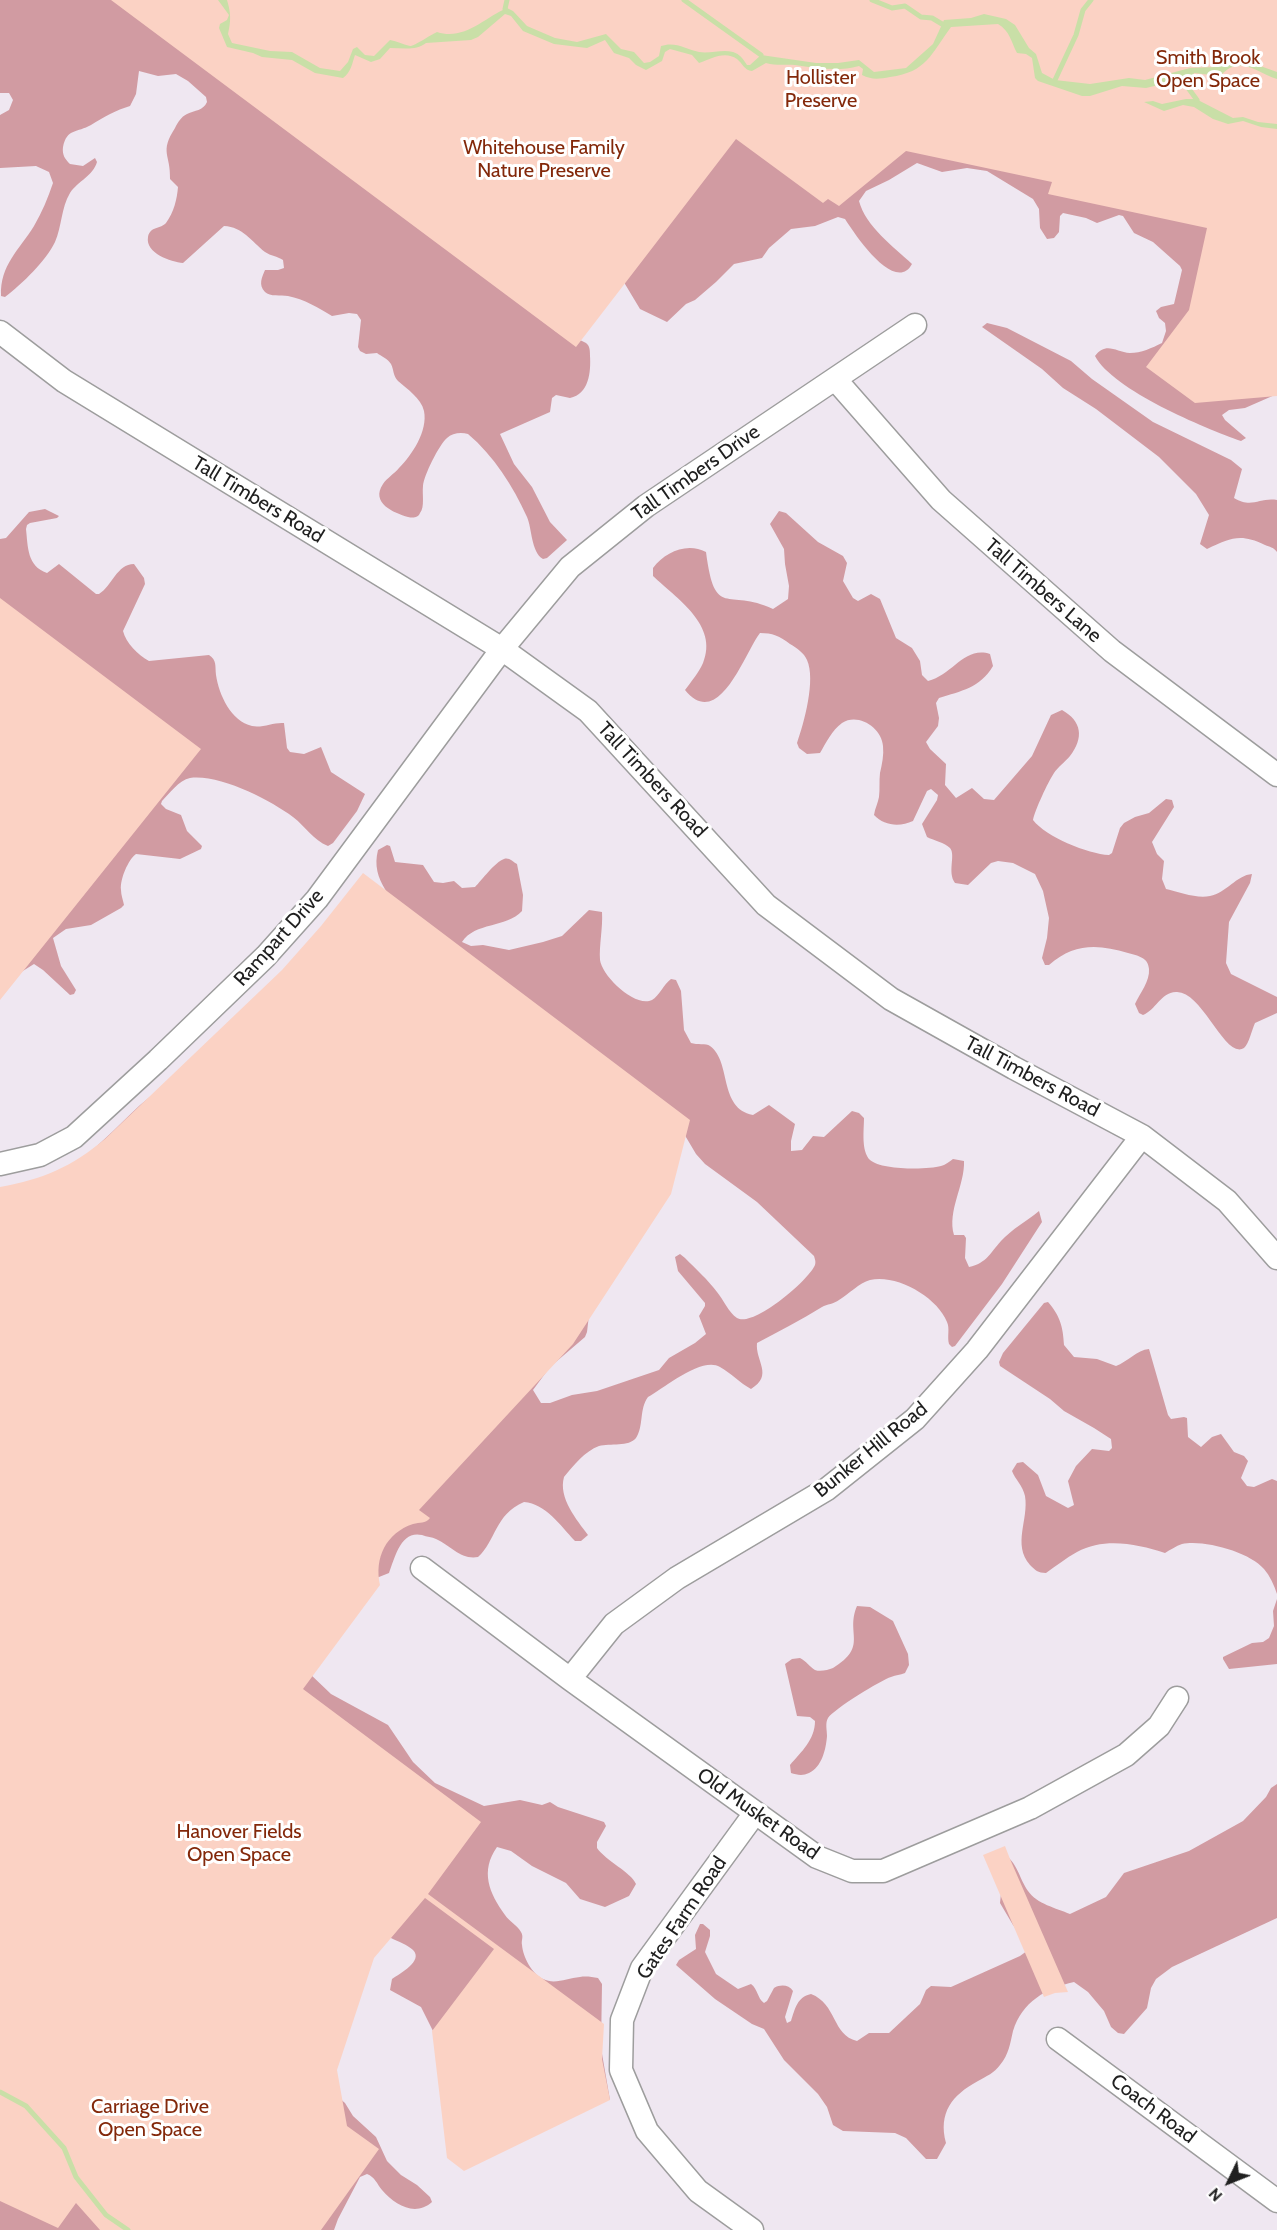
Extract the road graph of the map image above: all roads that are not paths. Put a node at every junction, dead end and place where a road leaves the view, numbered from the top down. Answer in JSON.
{"nodes":[{"id":1,"x":915,"y":325,"type":"dead end"},
{"id":2,"x":0,"y":332,"type":"edge"},
{"id":3,"x":836,"y":379,"type":"junction"},
{"id":4,"x":502,"y":649,"type":"junction"},
{"id":5,"x":1277,"y":775,"type":"edge"},
{"id":6,"x":1142,"y":1136,"type":"junction"},
{"id":7,"x":0,"y":1164,"type":"edge"},
{"id":8,"x":1277,"y":1258,"type":"edge"},
{"id":9,"x":422,"y":1568,"type":"dead end"},
{"id":10,"x":570,"y":1679,"type":"junction"},
{"id":11,"x":1177,"y":1698,"type":"dead end"},
{"id":12,"x":755,"y":1813,"type":"junction"},
{"id":13,"x":1058,"y":2039,"type":"dead end"},
{"id":14,"x":1277,"y":2202,"type":"edge"},
{"id":15,"x":752,"y":2230,"type":"edge"}],
"edges":[{"from":1,"to":3,"type":"street","name":"Tall Timbers Drive"},
{"from":2,"to":4,"type":"street","name":"Tall Timbers Road"},
{"from":3,"to":4,"type":"street","name":"Tall Timbers Drive"},
{"from":3,"to":5,"type":"street","name":"Tall Timbers Lane"},
{"from":4,"to":6,"type":"street","name":"Tall Timbers Road"},
{"from":4,"to":7,"type":"street","name":"Rampart Drive"},
{"from":6,"to":8,"type":"street","name":"Tall Timbers Road"},
{"from":6,"to":10,"type":"street","name":"Bunker Hill Road"},
{"from":9,"to":10,"type":"street","name":"Old Musket Road"},
{"from":10,"to":12,"type":"street","name":"Old Musket Road"},
{"from":11,"to":12,"type":"street","name":"Old Musket Road"},
{"from":12,"to":15,"type":"street","name":"Gates Farm Road"},
{"from":13,"to":14,"type":"street","name":"Coach Road"}]}
